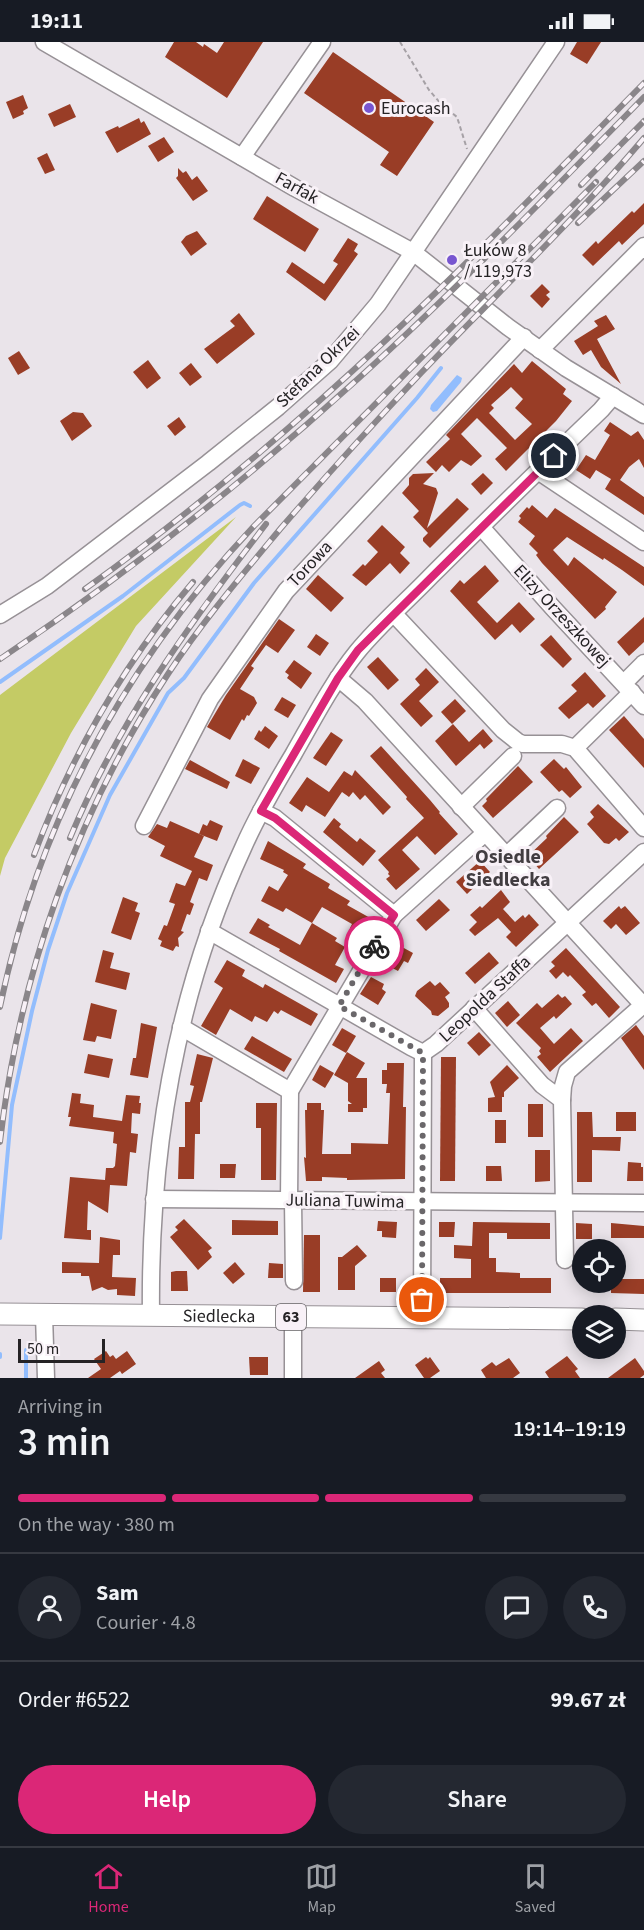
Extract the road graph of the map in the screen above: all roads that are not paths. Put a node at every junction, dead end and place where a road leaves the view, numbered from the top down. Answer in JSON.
{"nodes":[{"id":1,"x":44,"y":42,"type":"edge"},
{"id":2,"x":322,"y":42,"type":"edge"},
{"id":3,"x":556,"y":42,"type":"edge"},
{"id":4,"x":243,"y":158,"type":"junction"},
{"id":5,"x":644,"y":246,"type":"edge"},
{"id":6,"x":413,"y":252,"type":"junction"},
{"id":7,"x":524,"y":337,"type":"junction"},
{"id":8,"x":540,"y":350,"type":"junction"},
{"id":9,"x":613,"y":396,"type":"junction"},
{"id":10,"x":644,"y":415,"type":"edge"},
{"id":11,"x":538,"y":471,"type":"junction"},
{"id":12,"x":481,"y":527,"type":"junction"},
{"id":13,"x":644,"y":542,"type":"edge"},
{"id":14,"x":394,"y":614,"type":"junction"},
{"id":15,"x":0,"y":615,"type":"edge"},
{"id":16,"x":644,"y":663,"type":"edge"},
{"id":17,"x":338,"y":678,"type":"junction"},
{"id":18,"x":628,"y":688,"type":"junction"},
{"id":19,"x":644,"y":706,"type":"edge"},
{"id":20,"x":575,"y":748,"type":"junction"},
{"id":21,"x":513,"y":756,"type":"dead end"},
{"id":22,"x":461,"y":807,"type":"junction"},
{"id":23,"x":558,"y":808,"type":"dead end"},
{"id":24,"x":261,"y":811,"type":"junction"},
{"id":25,"x":144,"y":826,"type":"dead end"},
{"id":26,"x":644,"y":828,"type":"edge"},
{"id":27,"x":485,"y":832,"type":"junction"},
{"id":28,"x":644,"y":852,"type":"edge"},
{"id":29,"x":506,"y":856,"type":"junction"},
{"id":30,"x":394,"y":915,"type":"junction"},
{"id":31,"x":567,"y":923,"type":"junction"},
{"id":32,"x":209,"y":931,"type":"junction"},
{"id":33,"x":339,"y":1006,"type":"junction"},
{"id":34,"x":643,"y":1006,"type":"edge"},
{"id":35,"x":474,"y":1008,"type":"junction"},
{"id":36,"x":181,"y":1027,"type":"junction"},
{"id":37,"x":423,"y":1053,"type":"junction"},
{"id":38,"x":290,"y":1091,"type":"junction"},
{"id":39,"x":562,"y":1100,"type":"junction"},
{"id":40,"x":154,"y":1199,"type":"junction"},
{"id":41,"x":291,"y":1200,"type":"junction"},
{"id":42,"x":422,"y":1202,"type":"junction"},
{"id":43,"x":563,"y":1202,"type":"junction"},
{"id":44,"x":644,"y":1203,"type":"edge"},
{"id":45,"x":565,"y":1260,"type":"dead end"},
{"id":46,"x":294,"y":1281,"type":"dead end"},
{"id":47,"x":0,"y":1314,"type":"edge"},
{"id":48,"x":44,"y":1315,"type":"junction"},
{"id":49,"x":151,"y":1316,"type":"junction"},
{"id":50,"x":293,"y":1317,"type":"junction"},
{"id":51,"x":422,"y":1318,"type":"junction"},
{"id":52,"x":572,"y":1319,"type":"edge"},
{"id":53,"x":626,"y":1319,"type":"edge"},
{"id":54,"x":644,"y":1320,"type":"edge"},
{"id":55,"x":46,"y":1378,"type":"edge"},
{"id":56,"x":293,"y":1378,"type":"edge"}],
"edges":[{"from":1,"to":4,"type":"street","name":"Farfak"},
{"from":2,"to":4,"type":"street"},
{"from":3,"to":6,"type":"street","name":"Stefana Okrzei"},
{"from":4,"to":6,"type":"street","name":"Farfak"},
{"from":5,"to":8,"type":"street"},
{"from":6,"to":7,"type":"street","name":"Farfak"},
{"from":6,"to":15,"type":"street","name":"Stefana Okrzei"},
{"from":7,"to":8,"type":"street","name":"Farfak"},
{"from":7,"to":25,"type":"street","name":"Torowa"},
{"from":8,"to":9,"type":"street","name":"Farfak"},
{"from":9,"to":10,"type":"street","name":"Farfak"},
{"from":9,"to":11,"type":"street"},
{"from":11,"to":12,"type":"street"},
{"from":11,"to":13,"type":"street"},
{"from":12,"to":14,"type":"street"},
{"from":12,"to":18,"type":"street","name":"Elizy Orzeszkowej"},
{"from":14,"to":17,"type":"street"},
{"from":14,"to":20,"type":"street"},
{"from":16,"to":18,"type":"street"},
{"from":17,"to":22,"type":"street"},
{"from":17,"to":24,"type":"street"},
{"from":18,"to":19,"type":"street","name":"Elizy Orzeszkowej"},
{"from":18,"to":20,"type":"street"},
{"from":20,"to":26,"type":"street"},
{"from":21,"to":22,"type":"street"},
{"from":22,"to":27,"type":"street"},
{"from":23,"to":29,"type":"street"},
{"from":24,"to":30,"type":"street"},
{"from":24,"to":32,"type":"street"},
{"from":27,"to":29,"type":"street"},
{"from":27,"to":30,"type":"street"},
{"from":28,"to":31,"type":"street","name":"Leopolda Staffa"},
{"from":29,"to":31,"type":"street"},
{"from":30,"to":33,"type":"street"},
{"from":31,"to":34,"type":"street"},
{"from":31,"to":35,"type":"street","name":"Leopolda Staffa"},
{"from":32,"to":33,"type":"street","name":"Leopolda Staffa"},
{"from":32,"to":36,"type":"street"},
{"from":33,"to":37,"type":"street","name":"Leopolda Staffa"},
{"from":33,"to":38,"type":"street"},
{"from":34,"to":39,"type":"street"},
{"from":35,"to":37,"type":"street","name":"Leopolda Staffa"},
{"from":35,"to":39,"type":"street"},
{"from":36,"to":38,"type":"street"},
{"from":36,"to":40,"type":"street"},
{"from":37,"to":42,"type":"street"},
{"from":38,"to":41,"type":"street"},
{"from":39,"to":43,"type":"street"},
{"from":40,"to":41,"type":"street","name":"Juliana Tuwima"},
{"from":40,"to":49,"type":"street"},
{"from":41,"to":42,"type":"street","name":"Juliana Tuwima"},
{"from":41,"to":46,"type":"street"},
{"from":42,"to":43,"type":"street","name":"Juliana Tuwima"},
{"from":42,"to":51,"type":"street"},
{"from":43,"to":44,"type":"street","name":"Juliana Tuwima"},
{"from":43,"to":45,"type":"street"},
{"from":47,"to":48,"type":"main road","name":"Siedlecka","number":"63"},
{"from":48,"to":49,"type":"main road","name":"Siedlecka","number":"63"},
{"from":48,"to":55,"type":"street"},
{"from":49,"to":50,"type":"main road","name":"Siedlecka","number":"63"},
{"from":50,"to":51,"type":"main road","name":"Siedlecka","number":"63"},
{"from":50,"to":56,"type":"street"},
{"from":51,"to":52,"type":"main road","name":"Siedlecka","number":"63"},
{"from":53,"to":54,"type":"main road"}]}
